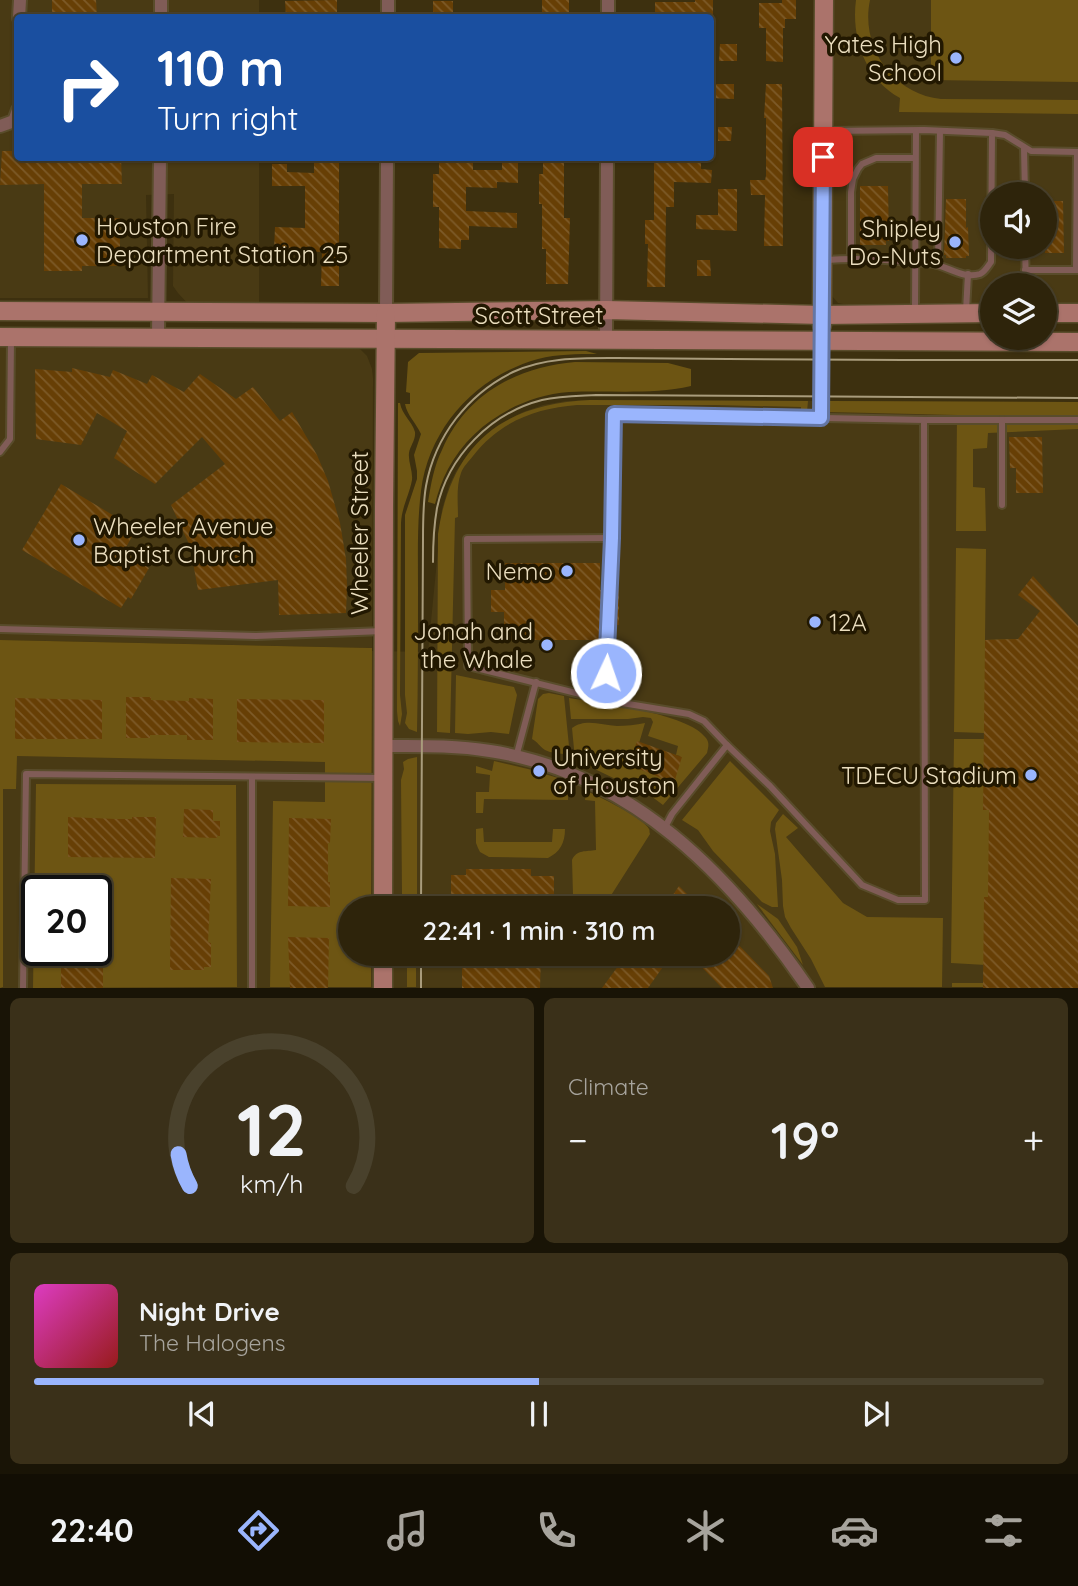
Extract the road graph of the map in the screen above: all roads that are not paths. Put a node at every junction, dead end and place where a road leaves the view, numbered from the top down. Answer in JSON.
{"nodes":[{"id":1,"x":824,"y":0,"type":"edge"},
{"id":2,"x":823,"y":131,"type":"junction"},
{"id":3,"x":916,"y":131,"type":"junction"},
{"id":4,"x":940,"y":131,"type":"junction"},
{"id":5,"x":992,"y":133,"type":"junction"},
{"id":6,"x":1024,"y":148,"type":"junction"},
{"id":7,"x":1078,"y":152,"type":"edge"},
{"id":8,"x":915,"y":158,"type":"junction"},
{"id":9,"x":160,"y":161,"type":"edge"},
{"id":10,"x":387,"y":161,"type":"edge"},
{"id":11,"x":607,"y":161,"type":"edge"},
{"id":12,"x":1025,"y":182,"type":"edge"},
{"id":13,"x":850,"y":258,"type":"junction"},
{"id":14,"x":1025,"y":259,"type":"edge"},
{"id":15,"x":822,"y":260,"type":"junction"},
{"id":16,"x":915,"y":262,"type":"junction"},
{"id":17,"x":938,"y":265,"type":"junction"},
{"id":18,"x":1025,"y":270,"type":"junction"},
{"id":19,"x":1077,"y":270,"type":"edge"},
{"id":20,"x":1025,"y":273,"type":"edge"},
{"id":21,"x":968,"y":274,"type":"junction"},
{"id":22,"x":606,"y":310,"type":"junction"},
{"id":23,"x":0,"y":311,"type":"edge"},
{"id":24,"x":96,"y":312,"type":"junction"},
{"id":25,"x":158,"y":312,"type":"junction"},
{"id":26,"x":386,"y":313,"type":"junction"},
{"id":27,"x":915,"y":313,"type":"junction"},
{"id":28,"x":966,"y":313,"type":"junction"},
{"id":29,"x":980,"y":313,"type":"edge"},
{"id":30,"x":1057,"y":313,"type":"edge"},
{"id":31,"x":1078,"y":313,"type":"edge"},
{"id":32,"x":822,"y":315,"type":"junction"},
{"id":33,"x":5,"y":337,"type":"edge"},
{"id":34,"x":96,"y":337,"type":"junction"},
{"id":35,"x":158,"y":337,"type":"junction"},
{"id":36,"x":385,"y":340,"type":"junction"},
{"id":37,"x":606,"y":340,"type":"junction"},
{"id":38,"x":980,"y":340,"type":"edge"},
{"id":39,"x":821,"y":341,"type":"junction"},
{"id":40,"x":1057,"y":341,"type":"edge"},
{"id":41,"x":1078,"y":342,"type":"edge"},
{"id":42,"x":0,"y":378,"type":"edge"},
{"id":43,"x":10,"y":378,"type":"junction"},
{"id":44,"x":821,"y":418,"type":"junction"},
{"id":45,"x":924,"y":420,"type":"junction"},
{"id":46,"x":1002,"y":420,"type":"junction"},
{"id":47,"x":1078,"y":420,"type":"edge"},
{"id":48,"x":0,"y":452,"type":"edge"},
{"id":49,"x":1002,"y":505,"type":"dead end"},
{"id":50,"x":612,"y":538,"type":"junction"},
{"id":51,"x":0,"y":629,"type":"edge"},
{"id":52,"x":383,"y":631,"type":"junction"},
{"id":53,"x":536,"y":682,"type":"junction"},
{"id":54,"x":604,"y":700,"type":"junction"},
{"id":55,"x":727,"y":745,"type":"junction"},
{"id":56,"x":384,"y":746,"type":"junction"},
{"id":57,"x":516,"y":757,"type":"junction"},
{"id":58,"x":252,"y":777,"type":"junction"},
{"id":59,"x":384,"y":778,"type":"junction"},
{"id":60,"x":664,"y":829,"type":"junction"},
{"id":61,"x":383,"y":896,"type":"edge"},
{"id":62,"x":383,"y":966,"type":"edge"},
{"id":63,"x":23,"y":988,"type":"edge"},
{"id":64,"x":252,"y":988,"type":"edge"},
{"id":65,"x":383,"y":988,"type":"edge"},
{"id":66,"x":808,"y":988,"type":"edge"}],
"edges":[{"from":1,"to":2,"type":"main road"},
{"from":2,"to":3,"type":"lane"},
{"from":2,"to":15,"type":"main road"},
{"from":3,"to":4,"type":"lane"},
{"from":3,"to":8,"type":"lane"},
{"from":4,"to":5,"type":"lane"},
{"from":4,"to":17,"type":"lane"},
{"from":5,"to":6,"type":"lane"},
{"from":5,"to":21,"type":"lane"},
{"from":6,"to":7,"type":"lane"},
{"from":6,"to":12,"type":"lane"},
{"from":7,"to":19,"type":"lane"},
{"from":8,"to":13,"type":"lane"},
{"from":8,"to":16,"type":"lane"},
{"from":9,"to":25,"type":"street"},
{"from":10,"to":26,"type":"street","name":"Wheeler Street"},
{"from":11,"to":22,"type":"street"},
{"from":13,"to":15,"type":"lane"},
{"from":13,"to":16,"type":"lane"},
{"from":14,"to":18,"type":"lane"},
{"from":15,"to":32,"type":"main road"},
{"from":16,"to":17,"type":"lane"},
{"from":16,"to":27,"type":"lane"},
{"from":17,"to":21,"type":"lane"},
{"from":18,"to":19,"type":"lane"},
{"from":18,"to":20,"type":"lane"},
{"from":21,"to":28,"type":"lane"},
{"from":22,"to":26,"type":"main road","name":"Scott Street"},
{"from":22,"to":32,"type":"main road","name":"Scott Street"},
{"from":22,"to":37,"type":"street"},
{"from":23,"to":24,"type":"main road","name":"Scott Street"},
{"from":24,"to":25,"type":"main road","name":"Scott Street"},
{"from":24,"to":34,"type":"main road"},
{"from":25,"to":26,"type":"main road","name":"Scott Street"},
{"from":25,"to":35,"type":"street"},
{"from":26,"to":36,"type":"main road","name":"Wheeler Street"},
{"from":27,"to":28,"type":"main road","name":"Scott Street"},
{"from":27,"to":32,"type":"main road","name":"Scott Street"},
{"from":28,"to":29,"type":"main road","name":"Scott Street"},
{"from":30,"to":31,"type":"main road"},
{"from":32,"to":39,"type":"main road"},
{"from":33,"to":34,"type":"main road","name":"Scott Street"},
{"from":33,"to":43,"type":"lane"},
{"from":34,"to":35,"type":"main road","name":"Scott Street"},
{"from":35,"to":36,"type":"main road","name":"Scott Street"},
{"from":36,"to":37,"type":"main road","name":"Scott Street"},
{"from":36,"to":52,"type":"main road","name":"Wheeler Street"},
{"from":37,"to":39,"type":"main road","name":"Scott Street"},
{"from":38,"to":39,"type":"main road","name":"Scott Street"},
{"from":39,"to":44,"type":"lane"},
{"from":40,"to":41,"type":"main road","name":"Scott Street"},
{"from":42,"to":43,"type":"lane"},
{"from":43,"to":48,"type":"lane"},
{"from":44,"to":45,"type":"lane"},
{"from":44,"to":50,"type":"lane"},
{"from":45,"to":46,"type":"lane"},
{"from":45,"to":55,"type":"lane"},
{"from":46,"to":47,"type":"lane"},
{"from":46,"to":49,"type":"lane"},
{"from":50,"to":53,"type":"lane"},
{"from":50,"to":54,"type":"lane"},
{"from":51,"to":52,"type":"lane"},
{"from":52,"to":56,"type":"main road","name":"Wheeler Street"},
{"from":53,"to":54,"type":"lane"},
{"from":53,"to":57,"type":"lane"},
{"from":54,"to":55,"type":"lane"},
{"from":55,"to":60,"type":"lane"},
{"from":56,"to":57,"type":"street"},
{"from":56,"to":59,"type":"main road","name":"Wheeler Street"},
{"from":57,"to":60,"type":"street"},
{"from":58,"to":59,"type":"lane"},
{"from":58,"to":63,"type":"lane"},
{"from":58,"to":64,"type":"lane"},
{"from":59,"to":61,"type":"main road","name":"Wheeler Street"},
{"from":60,"to":66,"type":"street"},
{"from":62,"to":65,"type":"main road"}]}
